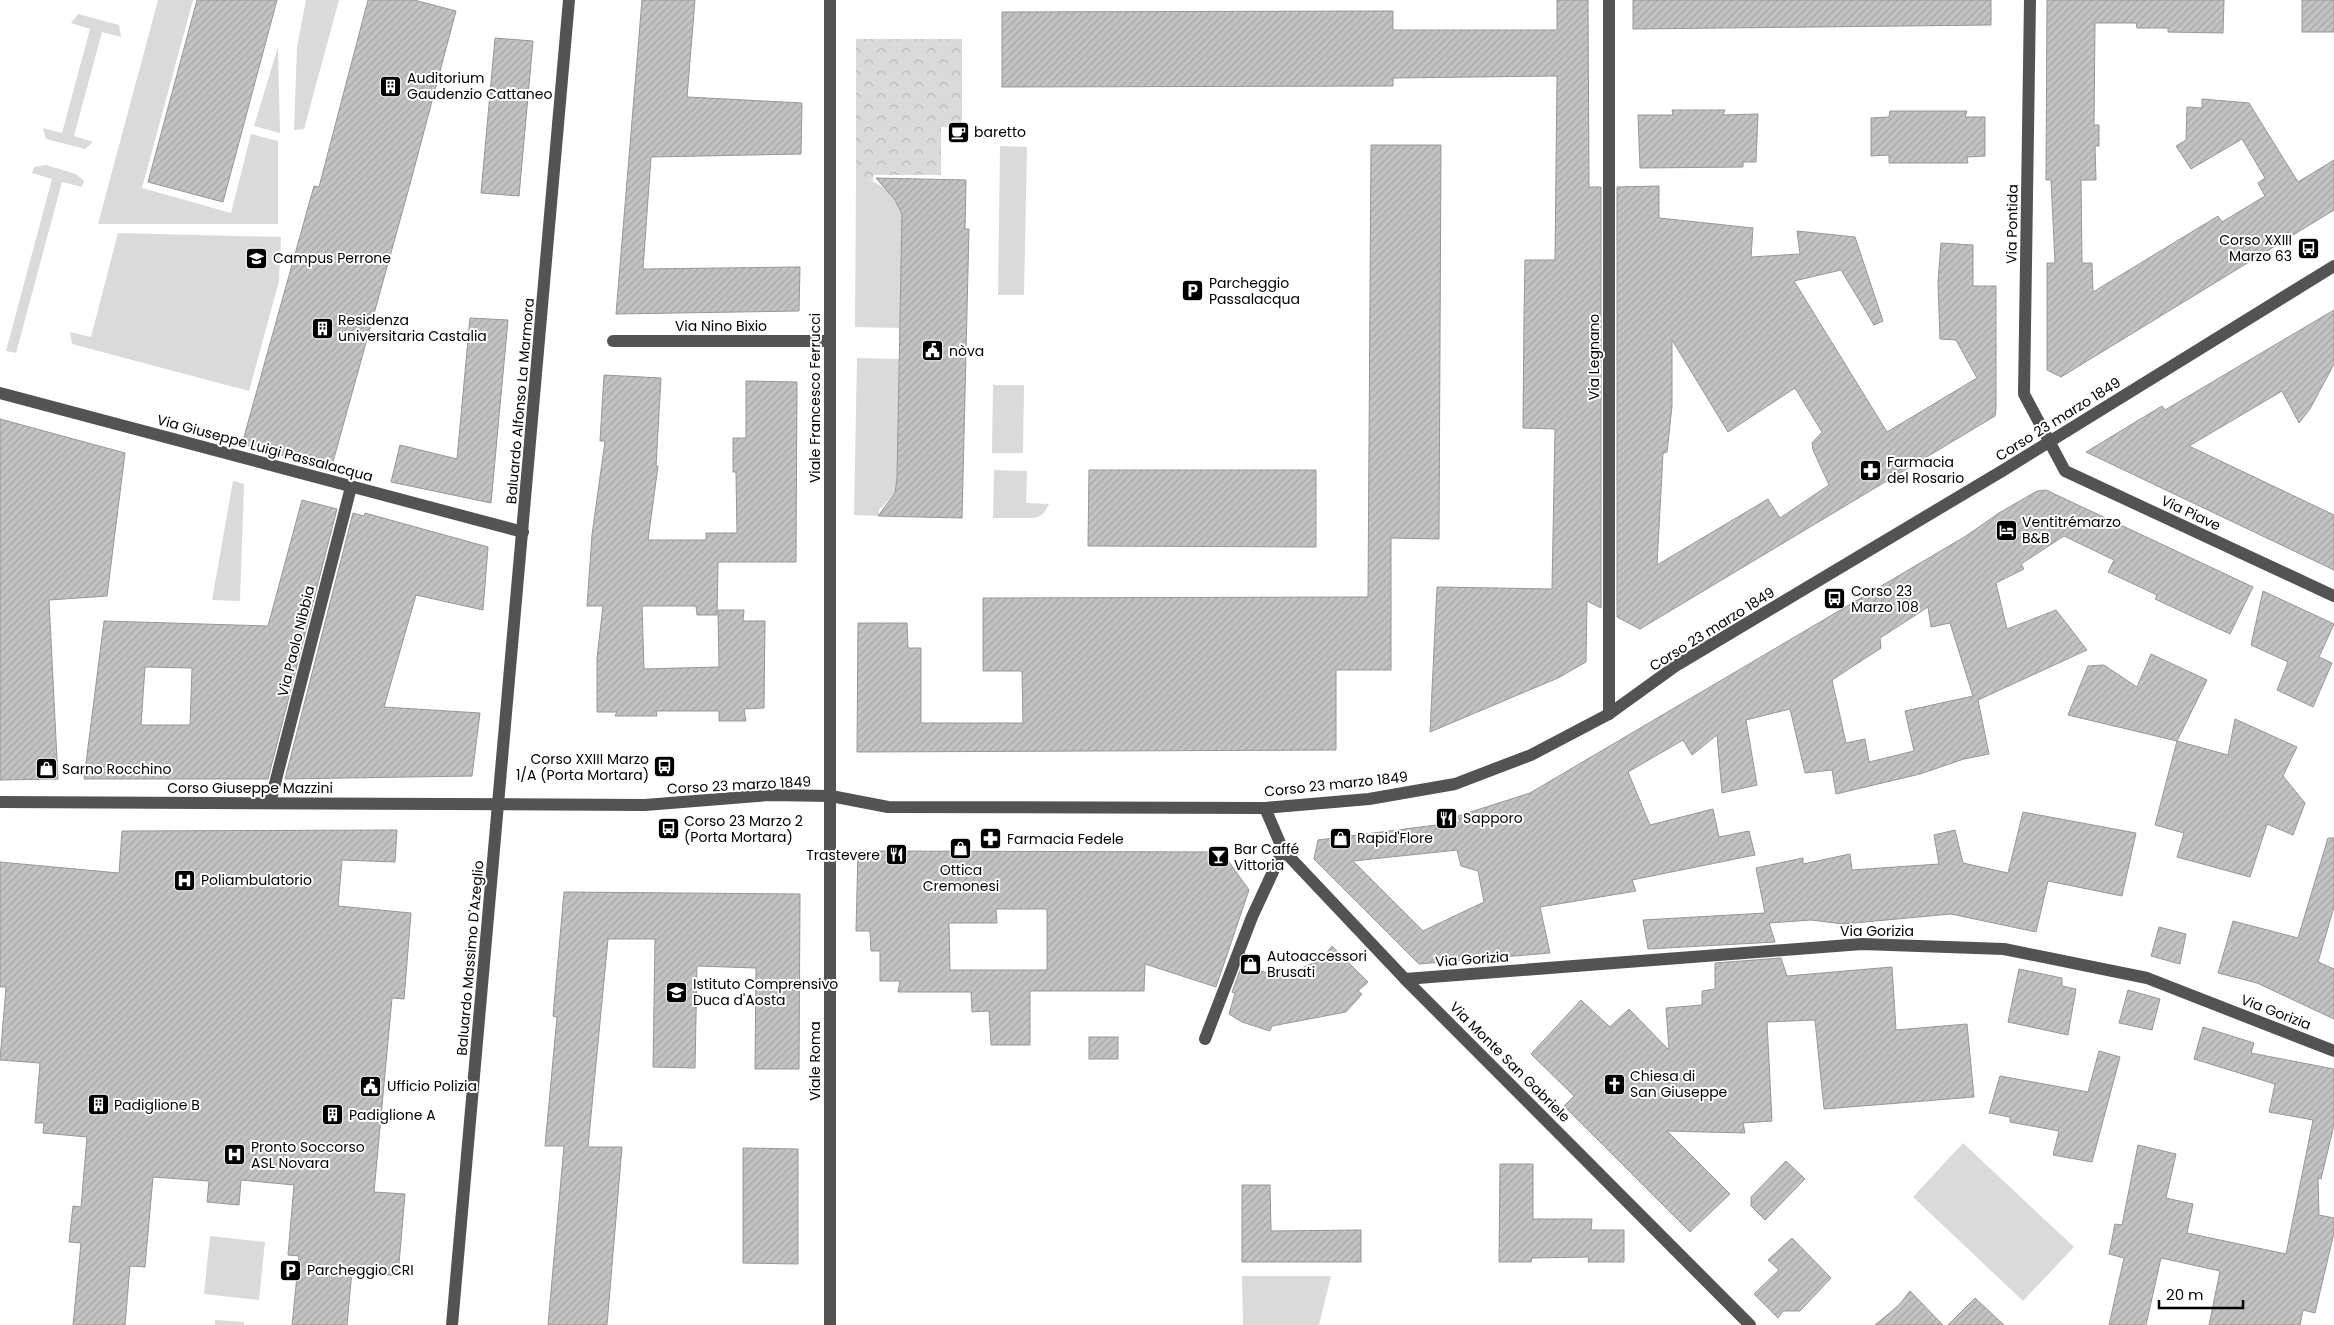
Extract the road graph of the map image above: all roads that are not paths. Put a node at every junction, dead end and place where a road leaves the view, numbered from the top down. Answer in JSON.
{"nodes":[{"id":1,"x":568,"y":0,"type":"edge"},
{"id":2,"x":830,"y":0,"type":"edge"},
{"id":3,"x":1609,"y":0,"type":"edge"},
{"id":4,"x":2030,"y":0,"type":"edge"},
{"id":5,"x":2334,"y":266,"type":"edge"},
{"id":6,"x":613,"y":341,"type":"dead end"},
{"id":7,"x":830,"y":341,"type":"junction"},
{"id":8,"x":0,"y":393,"type":"edge"},
{"id":9,"x":2048,"y":442,"type":"junction"},
{"id":10,"x":351,"y":487,"type":"junction"},
{"id":11,"x":523,"y":532,"type":"junction"},
{"id":12,"x":2334,"y":596,"type":"edge"},
{"id":13,"x":1610,"y":714,"type":"junction"},
{"id":14,"x":830,"y":796,"type":"junction"},
{"id":15,"x":0,"y":802,"type":"edge"},
{"id":16,"x":270,"y":803,"type":"junction"},
{"id":17,"x":499,"y":804,"type":"junction"},
{"id":18,"x":1265,"y":808,"type":"junction"},
{"id":19,"x":1283,"y":850,"type":"junction"},
{"id":20,"x":1406,"y":979,"type":"junction"},
{"id":21,"x":1205,"y":1039,"type":"dead end"},
{"id":22,"x":2334,"y":1051,"type":"edge"},
{"id":23,"x":452,"y":1325,"type":"edge"},
{"id":24,"x":830,"y":1325,"type":"edge"},
{"id":25,"x":1750,"y":1325,"type":"edge"}],
"edges":[{"from":1,"to":11,"type":"street","name":"Baluardo Alfonso La Marmora"},
{"from":2,"to":7,"type":"street","name":"Viale Francesco Ferrucci"},
{"from":3,"to":13,"type":"street","name":"Via Legnano"},
{"from":4,"to":9,"type":"street","name":"Via Pontida"},
{"from":5,"to":9,"type":"street","name":"Corso 23 marzo 1849"},
{"from":6,"to":7,"type":"street","name":"Via Nino Bixio"},
{"from":7,"to":14,"type":"street","name":"Viale Francesco Ferrucci"},
{"from":8,"to":10,"type":"street","name":"Via Giuseppe Luigi Passalacqua"},
{"from":9,"to":12,"type":"street","name":"Via Piave"},
{"from":9,"to":13,"type":"street","name":"Corso 23 marzo 1849"},
{"from":10,"to":11,"type":"street","name":"Via Giuseppe Luigi Passalacqua"},
{"from":10,"to":16,"type":"street","name":"Via Paolo Nibbia"},
{"from":11,"to":17,"type":"street","name":"Baluardo Alfonso La Marmora"},
{"from":13,"to":18,"type":"street","name":"Corso 23 marzo 1849"},
{"from":14,"to":17,"type":"street","name":"Corso 23 marzo 1849"},
{"from":14,"to":18,"type":"street","name":"Corso 23 marzo 1849"},
{"from":14,"to":24,"type":"street","name":"Viale Roma"},
{"from":15,"to":16,"type":"street","name":"Corso Giuseppe Mazzini"},
{"from":16,"to":17,"type":"street","name":"Corso Giuseppe Mazzini"},
{"from":17,"to":23,"type":"street","name":"Baluardo Massimo D'Azeglio"},
{"from":18,"to":19,"type":"street","name":"Via Monte San Gabriele"},
{"from":19,"to":20,"type":"street","name":"Via Monte San Gabriele"},
{"from":19,"to":21,"type":"street"},
{"from":20,"to":22,"type":"street","name":"Via Gorizia"},
{"from":20,"to":25,"type":"street","name":"Via Monte San Gabriele"}]}
